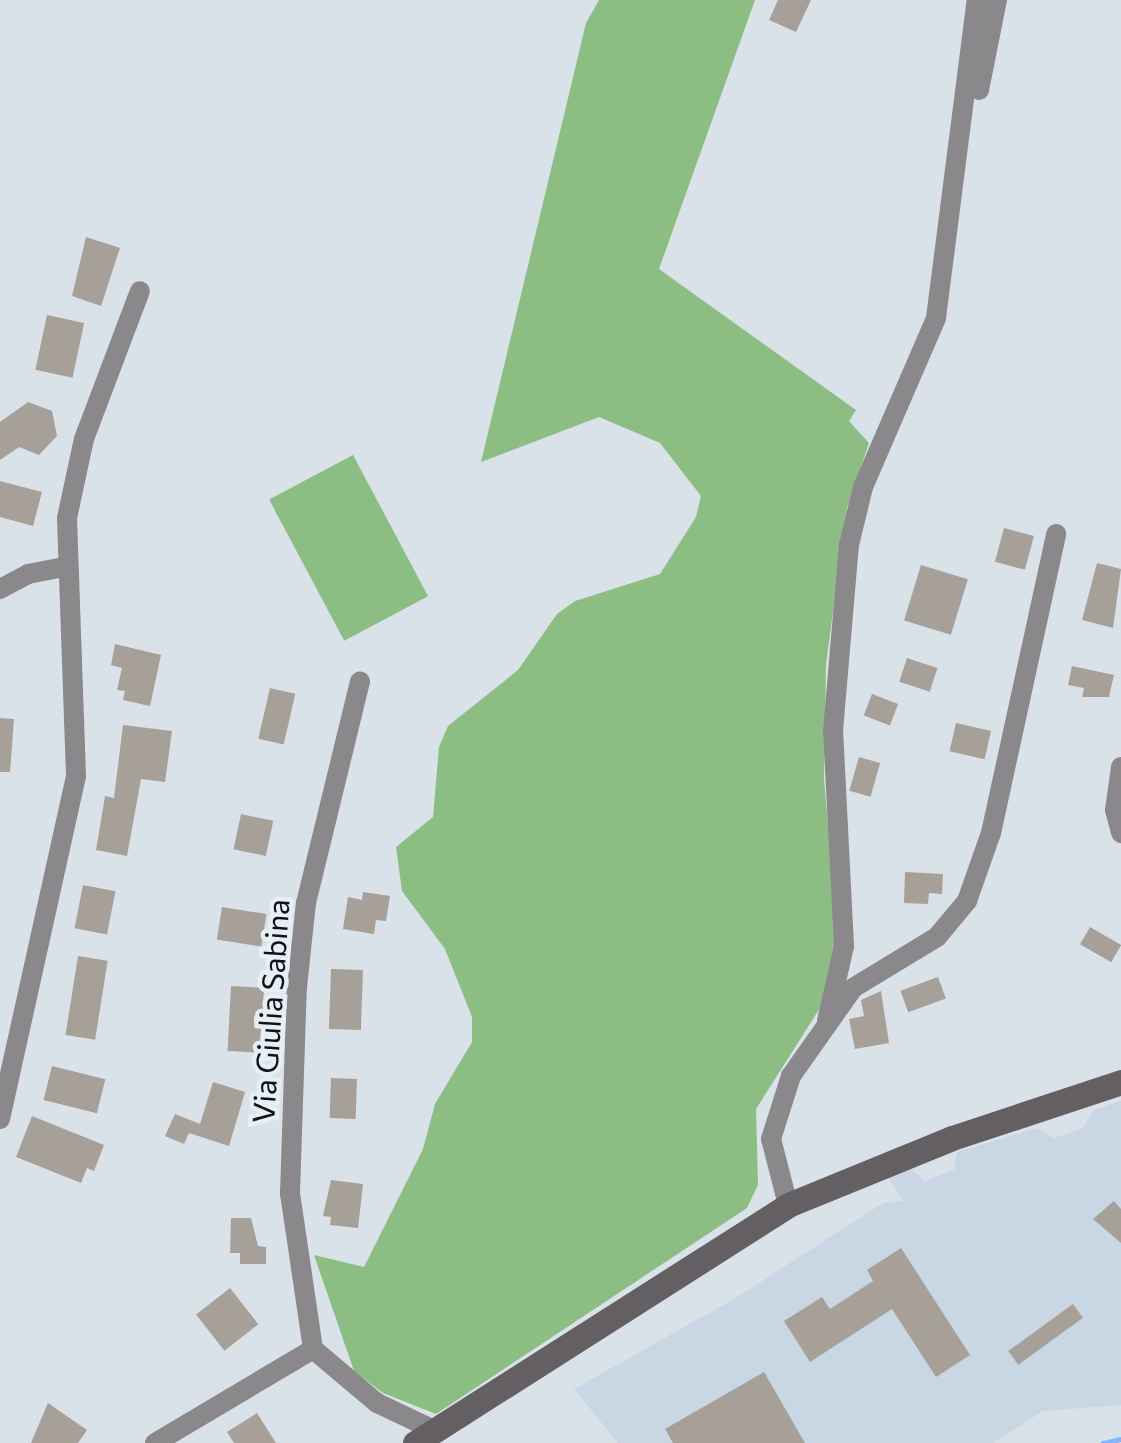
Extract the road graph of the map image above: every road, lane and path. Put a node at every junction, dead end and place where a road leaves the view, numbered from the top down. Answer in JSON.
{"nodes":[{"id":1,"x":977,"y":0,"type":"edge"},
{"id":2,"x":997,"y":0,"type":"edge"},
{"id":3,"x":979,"y":90,"type":"dead end"},
{"id":4,"x":140,"y":291,"type":"dead end"},
{"id":5,"x":1056,"y":534,"type":"dead end"},
{"id":6,"x":65,"y":567,"type":"junction"},
{"id":7,"x":0,"y":589,"type":"edge"},
{"id":8,"x":360,"y":681,"type":"dead end"},
{"id":9,"x":1121,"y":767,"type":"edge"},
{"id":10,"x":1121,"y":833,"type":"edge"},
{"id":11,"x":827,"y":1021,"type":"junction"},
{"id":12,"x":1121,"y":1082,"type":"edge"},
{"id":13,"x":0,"y":1119,"type":"edge"},
{"id":14,"x":788,"y":1204,"type":"junction"},
{"id":15,"x":312,"y":1350,"type":"junction"},
{"id":16,"x":425,"y":1436,"type":"edge"},
{"id":17,"x":155,"y":1443,"type":"edge"}],
"edges":[{"from":1,"to":11,"type":"street"},
{"from":2,"to":3,"type":"street"},
{"from":4,"to":6,"type":"street"},
{"from":5,"to":11,"type":"street"},
{"from":6,"to":7,"type":"street"},
{"from":6,"to":13,"type":"street"},
{"from":8,"to":15,"type":"street","name":"Via Giulia Sabina"},
{"from":9,"to":10,"type":"street"},
{"from":11,"to":14,"type":"street"},
{"from":12,"to":14,"type":"main road"},
{"from":14,"to":16,"type":"main road"},
{"from":15,"to":16,"type":"street"},
{"from":15,"to":17,"type":"street"}]}
